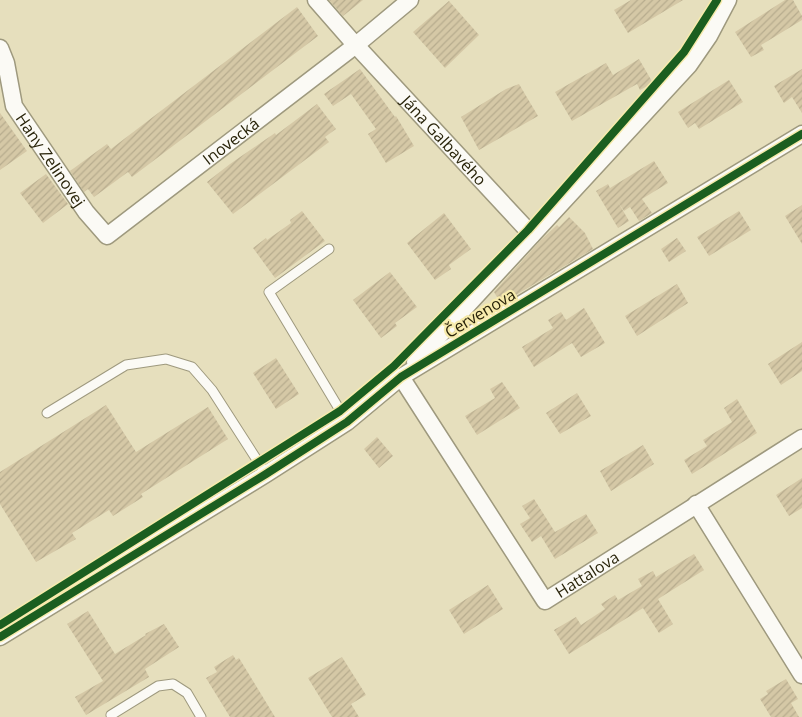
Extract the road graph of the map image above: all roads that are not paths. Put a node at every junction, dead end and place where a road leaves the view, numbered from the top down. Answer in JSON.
{"nodes":[{"id":1,"x":316,"y":0,"type":"edge"},
{"id":2,"x":410,"y":0,"type":"edge"},
{"id":3,"x":728,"y":0,"type":"edge"},
{"id":4,"x":356,"y":45,"type":"junction"},
{"id":5,"x":0,"y":48,"type":"edge"},
{"id":6,"x":802,"y":134,"type":"edge"},
{"id":7,"x":532,"y":235,"type":"junction"},
{"id":8,"x":107,"y":236,"type":"joint"},
{"id":9,"x":329,"y":249,"type":"dead end"},
{"id":10,"x":401,"y":377,"type":"junction"},
{"id":11,"x":46,"y":412,"type":"dead end"},
{"id":12,"x":347,"y":422,"type":"junction"},
{"id":13,"x":802,"y":438,"type":"edge"},
{"id":14,"x":266,"y":474,"type":"junction"},
{"id":15,"x":696,"y":504,"type":"junction"},
{"id":16,"x":0,"y":636,"type":"edge"},
{"id":17,"x":802,"y":675,"type":"edge"},
{"id":18,"x":112,"y":717,"type":"edge"},
{"id":19,"x":201,"y":717,"type":"edge"}],
"edges":[{"from":1,"to":4,"type":"street"},
{"from":2,"to":4,"type":"street","name":"Inovecká"},
{"from":3,"to":7,"type":"street"},
{"from":4,"to":7,"type":"street","name":"Jána Galbavého"},
{"from":4,"to":8,"type":"street","name":"Inovecká"},
{"from":5,"to":8,"type":"street","name":"Hany Zelinovej"},
{"from":6,"to":10,"type":"street","name":"Červenova"},
{"from":7,"to":10,"type":"street"},
{"from":9,"to":12,"type":"lane"},
{"from":10,"to":12,"type":"street","name":"Červenova"},
{"from":10,"to":15,"type":"street","name":"Hattalova"},
{"from":11,"to":14,"type":"lane"},
{"from":12,"to":14,"type":"street","name":"Červenova"},
{"from":13,"to":15,"type":"street","name":"Hattalova"},
{"from":14,"to":16,"type":"street","name":"Červenova"},
{"from":15,"to":17,"type":"street"},
{"from":18,"to":19,"type":"lane"}]}
